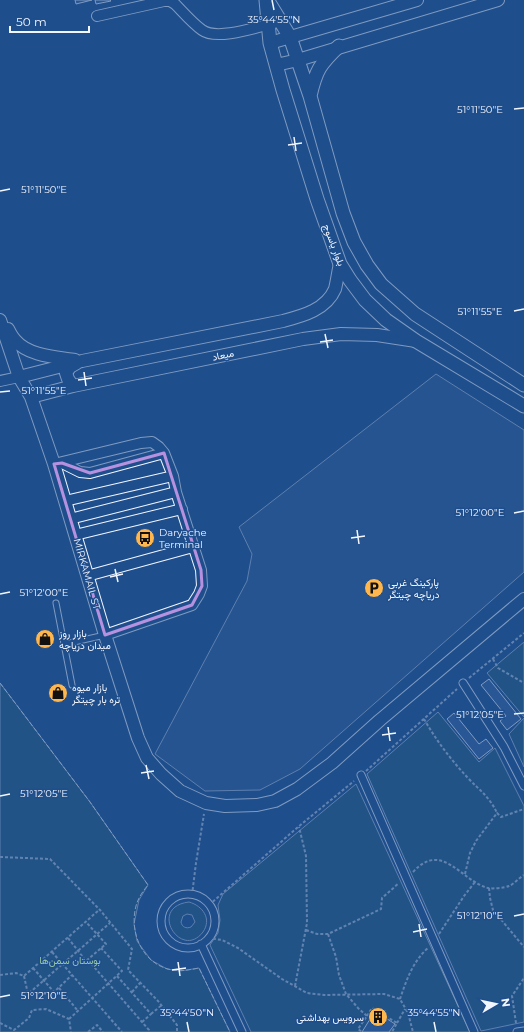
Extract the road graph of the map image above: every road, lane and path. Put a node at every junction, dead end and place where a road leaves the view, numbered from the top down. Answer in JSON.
{"nodes":[{"id":1,"x":267,"y":0,"type":"edge"},
{"id":2,"x":416,"y":0,"type":"edge"},
{"id":3,"x":498,"y":0,"type":"edge"},
{"id":4,"x":97,"y":16,"type":"dead end"},
{"id":5,"x":274,"y":23,"type":"junction"},
{"id":6,"x":290,"y":37,"type":"junction"},
{"id":7,"x":270,"y":43,"type":"junction"},
{"id":8,"x":340,"y":46,"type":"junction"},
{"id":9,"x":298,"y":60,"type":"junction"},
{"id":10,"x":276,"y":65,"type":"junction"},
{"id":11,"x":310,"y":96,"type":"junction"},
{"id":12,"x":340,"y":264,"type":"junction"},
{"id":13,"x":0,"y":315,"type":"edge"},
{"id":14,"x":0,"y":320,"type":"edge"},
{"id":15,"x":416,"y":341,"type":"junction"},
{"id":16,"x":82,"y":361,"type":"junction"},
{"id":17,"x":19,"y":377,"type":"junction"},
{"id":18,"x":0,"y":381,"type":"edge"},
{"id":19,"x":524,"y":385,"type":"edge"},
{"id":20,"x":73,"y":386,"type":"junction"},
{"id":21,"x":31,"y":397,"type":"junction"},
{"id":22,"x":524,"y":406,"type":"edge"},
{"id":23,"x":164,"y":453,"type":"junction"},
{"id":24,"x":58,"y":463,"type":"junction"},
{"id":25,"x":173,"y":476,"type":"junction"},
{"id":26,"x":176,"y":492,"type":"junction"},
{"id":27,"x":65,"y":501,"type":"junction"},
{"id":28,"x":182,"y":509,"type":"junction"},
{"id":29,"x":70,"y":519,"type":"junction"},
{"id":30,"x":76,"y":535,"type":"junction"},
{"id":31,"x":193,"y":547,"type":"junction"},
{"id":32,"x":87,"y":576,"type":"junction"},
{"id":33,"x":524,"y":599,"type":"edge"},
{"id":34,"x":56,"y":603,"type":"dead end"},
{"id":35,"x":105,"y":635,"type":"junction"},
{"id":36,"x":65,"y":644,"type":"junction"},
{"id":37,"x":493,"y":659,"type":"dead end"},
{"id":38,"x":524,"y":683,"type":"edge"},
{"id":39,"x":463,"y":684,"type":"dead end"},
{"id":40,"x":72,"y":685,"type":"dead end"},
{"id":41,"x":424,"y":718,"type":"dead end"},
{"id":42,"x":361,"y":776,"type":"dead end"},
{"id":43,"x":524,"y":786,"type":"edge"},
{"id":44,"x":206,"y":803,"type":"junction"},
{"id":45,"x":524,"y":809,"type":"edge"},
{"id":46,"x":497,"y":813,"type":"junction"},
{"id":47,"x":298,"y":827,"type":"dead end"},
{"id":48,"x":0,"y":857,"type":"edge"},
{"id":49,"x":465,"y":874,"type":"junction"},
{"id":50,"x":524,"y":875,"type":"edge"},
{"id":51,"x":406,"y":879,"type":"junction"},
{"id":52,"x":489,"y":888,"type":"junction"},
{"id":53,"x":192,"y":895,"type":"junction"},
{"id":54,"x":100,"y":910,"type":"junction"},
{"id":55,"x":86,"y":922,"type":"junction"},
{"id":56,"x":110,"y":923,"type":"junction"},
{"id":57,"x":306,"y":930,"type":"junction"},
{"id":58,"x":97,"y":934,"type":"junction"},
{"id":59,"x":328,"y":934,"type":"junction"},
{"id":60,"x":68,"y":938,"type":"junction"},
{"id":61,"x":208,"y":938,"type":"junction"},
{"id":62,"x":201,"y":944,"type":"junction"},
{"id":63,"x":524,"y":947,"type":"edge"},
{"id":64,"x":101,"y":948,"type":"junction"},
{"id":65,"x":78,"y":951,"type":"junction"},
{"id":66,"x":52,"y":952,"type":"junction"},
{"id":67,"x":88,"y":960,"type":"junction"},
{"id":68,"x":62,"y":964,"type":"junction"},
{"id":69,"x":33,"y":968,"type":"junction"},
{"id":70,"x":0,"y":975,"type":"edge"},
{"id":71,"x":72,"y":975,"type":"junction"},
{"id":72,"x":24,"y":976,"type":"junction"},
{"id":73,"x":117,"y":976,"type":"junction"},
{"id":74,"x":524,"y":978,"type":"edge"},
{"id":75,"x":43,"y":980,"type":"junction"},
{"id":76,"x":140,"y":983,"type":"junction"},
{"id":77,"x":108,"y":984,"type":"junction"},
{"id":78,"x":295,"y":986,"type":"junction"},
{"id":79,"x":58,"y":988,"type":"junction"},
{"id":80,"x":132,"y":992,"type":"junction"},
{"id":81,"x":346,"y":994,"type":"junction"},
{"id":82,"x":92,"y":998,"type":"junction"},
{"id":83,"x":162,"y":1005,"type":"junction"},
{"id":84,"x":405,"y":1009,"type":"junction"},
{"id":85,"x":78,"y":1011,"type":"junction"},
{"id":86,"x":151,"y":1014,"type":"junction"},
{"id":87,"x":367,"y":1016,"type":"junction"},
{"id":88,"x":68,"y":1020,"type":"junction"},
{"id":89,"x":142,"y":1022,"type":"junction"},
{"id":90,"x":0,"y":1023,"type":"edge"},
{"id":91,"x":397,"y":1023,"type":"junction"},
{"id":92,"x":524,"y":1031,"type":"edge"},
{"id":93,"x":71,"y":1032,"type":"edge"},
{"id":94,"x":88,"y":1032,"type":"edge"},
{"id":95,"x":103,"y":1032,"type":"edge"},
{"id":96,"x":122,"y":1032,"type":"edge"},
{"id":97,"x":149,"y":1032,"type":"edge"},
{"id":98,"x":177,"y":1032,"type":"edge"},
{"id":99,"x":242,"y":1032,"type":"edge"},
{"id":100,"x":362,"y":1032,"type":"edge"},
{"id":101,"x":392,"y":1032,"type":"edge"},
{"id":102,"x":413,"y":1032,"type":"edge"},
{"id":103,"x":474,"y":1032,"type":"edge"},
{"id":104,"x":517,"y":1032,"type":"edge"}],
"edges":[{"from":1,"to":5,"type":"main road","name":"بلوار یاسوج"},
{"from":2,"to":6,"type":"street"},
{"from":3,"to":8,"type":"street"},
{"from":4,"to":5,"type":"street"},
{"from":5,"to":6,"type":"main road","name":"بلوار یاسوج"},
{"from":5,"to":7,"type":"main road","name":"بلوار یاسوج"},
{"from":6,"to":7,"type":"street"},
{"from":6,"to":9,"type":"main road","name":"بلوار یاسوج"},
{"from":7,"to":10,"type":"main road","name":"بلوار یاسوج"},
{"from":8,"to":9,"type":"street"},
{"from":8,"to":11,"type":"main road"},
{"from":9,"to":10,"type":"street"},
{"from":9,"to":11,"type":"main road","name":"بلوار یاسوج"},
{"from":10,"to":12,"type":"main road","name":"بلوار یاسوج"},
{"from":11,"to":19,"type":"main road","name":"بلوار یاسوج"},
{"from":12,"to":15,"type":"main road","name":"بلوار یاسوج"},
{"from":12,"to":16,"type":"street"},
{"from":13,"to":16,"type":"street"},
{"from":14,"to":17,"type":"street","name":"MIRKAMAIL ST"},
{"from":15,"to":20,"type":"street","name":"میعاد"},
{"from":15,"to":22,"type":"main road","name":"بلوار یاسوج"},
{"from":16,"to":17,"type":"street"},
{"from":16,"to":20,"type":"street"},
{"from":17,"to":18,"type":"street"},
{"from":17,"to":21,"type":"street","name":"MIRKAMAIL ST"},
{"from":20,"to":21,"type":"street","name":"میعاد"},
{"from":21,"to":24,"type":"street","name":"MIRKAMAIL ST"},
{"from":23,"to":24,"type":"street"},
{"from":23,"to":24,"type":"street"},
{"from":23,"to":25,"type":"street"},
{"from":24,"to":27,"type":"street","name":"MIRKAMAIL ST"},
{"from":25,"to":26,"type":"street"},
{"from":25,"to":27,"type":"street"},
{"from":26,"to":28,"type":"street"},
{"from":26,"to":29,"type":"street"},
{"from":27,"to":29,"type":"street","name":"MIRKAMAIL ST"},
{"from":28,"to":30,"type":"street"},
{"from":28,"to":31,"type":"street"},
{"from":29,"to":30,"type":"street","name":"MIRKAMAIL ST"},
{"from":30,"to":32,"type":"street","name":"MIRKAMAIL ST"},
{"from":31,"to":32,"type":"street"},
{"from":31,"to":35,"type":"street"},
{"from":32,"to":35,"type":"street","name":"MIRKAMAIL ST"},
{"from":33,"to":44,"type":"street","name":"MIRKAMAIL ST"},
{"from":34,"to":36,"type":"lane"},
{"from":35,"to":36,"type":"lane"},
{"from":35,"to":44,"type":"street","name":"MIRKAMAIL ST"},
{"from":36,"to":40,"type":"lane"},
{"from":37,"to":38,"type":"path"},
{"from":39,"to":43,"type":"street"},
{"from":41,"to":46,"type":"path"},
{"from":42,"to":51,"type":"street"},
{"from":44,"to":53,"type":"path"},
{"from":45,"to":46,"type":"path"},
{"from":46,"to":49,"type":"path"},
{"from":47,"to":57,"type":"path"},
{"from":48,"to":54,"type":"path"},
{"from":49,"to":51,"type":"path"},
{"from":49,"to":52,"type":"path"},
{"from":50,"to":52,"type":"path"},
{"from":51,"to":59,"type":"path"},
{"from":51,"to":103,"type":"street"},
{"from":52,"to":63,"type":"path"},
{"from":53,"to":61,"type":"street"},
{"from":53,"to":62,"type":"street"},
{"from":54,"to":55,"type":"path"},
{"from":54,"to":56,"type":"path"},
{"from":55,"to":58,"type":"path"},
{"from":55,"to":60,"type":"path"},
{"from":56,"to":58,"type":"path"},
{"from":56,"to":76,"type":"path"},
{"from":57,"to":59,"type":"path"},
{"from":57,"to":78,"type":"path"},
{"from":58,"to":64,"type":"path"},
{"from":58,"to":65,"type":"path"},
{"from":59,"to":81,"type":"path"},
{"from":60,"to":65,"type":"path"},
{"from":60,"to":66,"type":"path"},
{"from":61,"to":62,"type":"street"},
{"from":61,"to":78,"type":"path"},
{"from":62,"to":99,"type":"street"},
{"from":64,"to":67,"type":"path"},
{"from":64,"to":73,"type":"path"},
{"from":65,"to":67,"type":"path"},
{"from":65,"to":68,"type":"path"},
{"from":66,"to":68,"type":"path"},
{"from":66,"to":69,"type":"path"},
{"from":67,"to":77,"type":"path"},
{"from":68,"to":71,"type":"path"},
{"from":68,"to":75,"type":"path"},
{"from":69,"to":72,"type":"path"},
{"from":69,"to":75,"type":"path"},
{"from":70,"to":72,"type":"path"},
{"from":71,"to":79,"type":"path"},
{"from":71,"to":82,"type":"path"},
{"from":72,"to":75,"type":"path"},
{"from":73,"to":77,"type":"path"},
{"from":73,"to":80,"type":"path"},
{"from":74,"to":104,"type":"path"},
{"from":75,"to":79,"type":"path"},
{"from":76,"to":80,"type":"path"},
{"from":76,"to":83,"type":"path"},
{"from":77,"to":82,"type":"path"},
{"from":77,"to":89,"type":"path"},
{"from":78,"to":81,"type":"path"},
{"from":79,"to":85,"type":"path"},
{"from":80,"to":86,"type":"path"},
{"from":81,"to":84,"type":"path"},
{"from":81,"to":87,"type":"path"},
{"from":82,"to":85,"type":"path"},
{"from":82,"to":96,"type":"path"},
{"from":83,"to":86,"type":"path"},
{"from":83,"to":98,"type":"path"},
{"from":84,"to":91,"type":"path"},
{"from":84,"to":102,"type":"path"},
{"from":85,"to":88,"type":"path"},
{"from":86,"to":89,"type":"path"},
{"from":87,"to":91,"type":"path"},
{"from":87,"to":100,"type":"path"},
{"from":88,"to":90,"type":"path"},
{"from":88,"to":93,"type":"path"},
{"from":89,"to":97,"type":"path"},
{"from":91,"to":101,"type":"path"},
{"from":92,"to":104,"type":"street"},
{"from":94,"to":95,"type":"path"}]}
